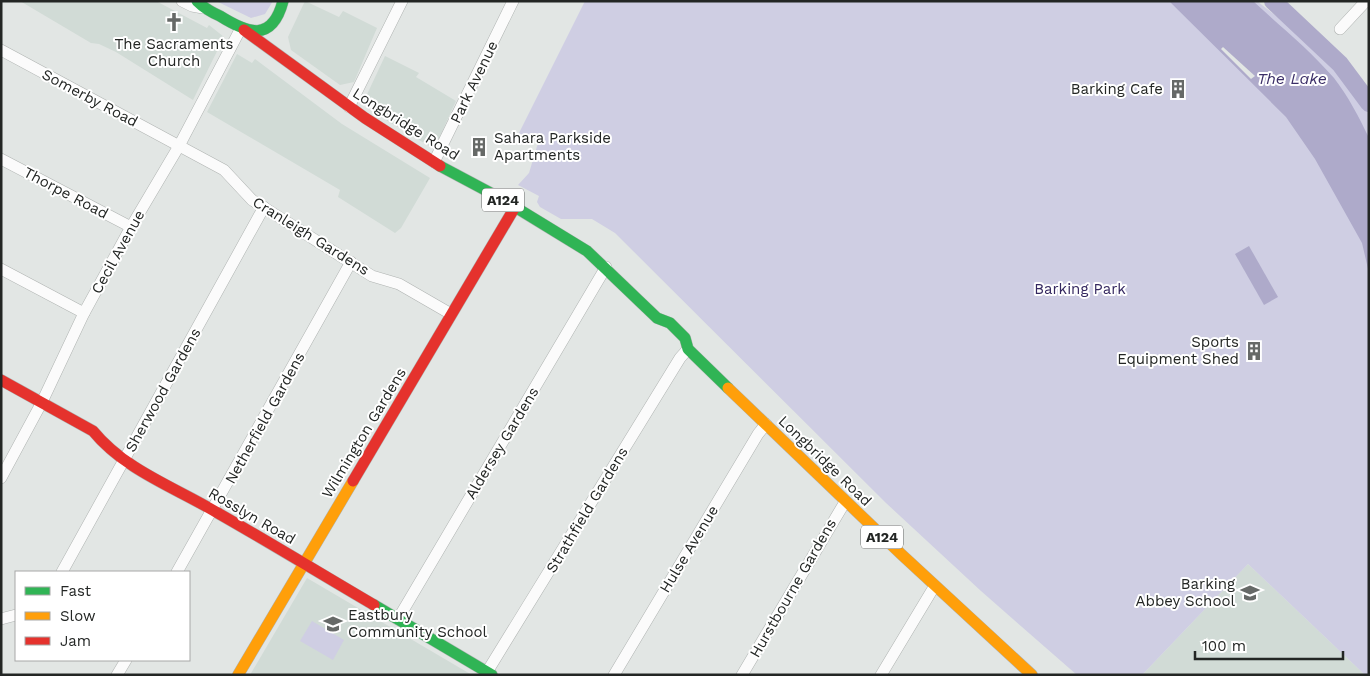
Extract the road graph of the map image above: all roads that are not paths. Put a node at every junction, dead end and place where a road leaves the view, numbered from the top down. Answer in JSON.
{"nodes":[{"id":1,"x":182,"y":1,"type":"edge"},
{"id":2,"x":402,"y":1,"type":"edge"},
{"id":3,"x":513,"y":1,"type":"edge"},
{"id":4,"x":1366,"y":1,"type":"edge"},
{"id":5,"x":200,"y":4,"type":"edge"},
{"id":6,"x":282,"y":8,"type":"edge"},
{"id":7,"x":242,"y":29,"type":"junction"},
{"id":8,"x":1340,"y":29,"type":"dead end"},
{"id":9,"x":1,"y":50,"type":"edge"},
{"id":10,"x":284,"y":60,"type":"junction"},
{"id":11,"x":349,"y":107,"type":"junction"},
{"id":12,"x":179,"y":146,"type":"junction"},
{"id":13,"x":1,"y":160,"type":"edge"},
{"id":14,"x":434,"y":162,"type":"junction"},
{"id":15,"x":264,"y":207,"type":"junction"},
{"id":16,"x":515,"y":207,"type":"junction"},
{"id":17,"x":131,"y":227,"type":"junction"},
{"id":18,"x":351,"y":262,"type":"junction"},
{"id":19,"x":606,"y":267,"type":"junction"},
{"id":20,"x":1,"y":269,"type":"edge"},
{"id":21,"x":84,"y":313,"type":"junction"},
{"id":22,"x":451,"y":314,"type":"junction"},
{"id":23,"x":688,"y":349,"type":"junction"},
{"id":24,"x":1,"y":380,"type":"edge"},
{"id":25,"x":42,"y":402,"type":"junction"},
{"id":26,"x":766,"y":424,"type":"junction"},
{"id":27,"x":7,"y":454,"type":"edge"},
{"id":28,"x":124,"y":460,"type":"junction"},
{"id":29,"x":1,"y":478,"type":"edge"},
{"id":30,"x":845,"y":502,"type":"junction"},
{"id":31,"x":214,"y":511,"type":"junction"},
{"id":32,"x":304,"y":564,"type":"junction"},
{"id":33,"x":63,"y":571,"type":"edge"},
{"id":34,"x":179,"y":571,"type":"edge"},
{"id":35,"x":934,"y":587,"type":"junction"},
{"id":36,"x":15,"y":615,"type":"edge"},
{"id":37,"x":1,"y":619,"type":"edge"},
{"id":38,"x":398,"y":619,"type":"junction"},
{"id":39,"x":125,"y":661,"type":"edge"},
{"id":40,"x":490,"y":673,"type":"edge"},
{"id":41,"x":117,"y":675,"type":"edge"},
{"id":42,"x":238,"y":675,"type":"edge"},
{"id":43,"x":614,"y":675,"type":"edge"},
{"id":44,"x":742,"y":675,"type":"edge"},
{"id":45,"x":881,"y":675,"type":"edge"},
{"id":46,"x":1032,"y":675,"type":"edge"}],
"edges":[{"from":1,"to":5,"type":"street"},
{"from":2,"to":11,"type":"street"},
{"from":3,"to":14,"type":"street","name":"Park Avenue"},
{"from":4,"to":8,"type":"street"},
{"from":5,"to":7,"type":"main road","name":"Longbridge Road"},
{"from":6,"to":7,"type":"main road"},
{"from":6,"to":10,"type":"main road"},
{"from":7,"to":10,"type":"main road","name":"Longbridge Road","number":"A124"},
{"from":7,"to":12,"type":"street","name":"Cecil Avenue"},
{"from":9,"to":12,"type":"street","name":"Somerby Road"},
{"from":10,"to":11,"type":"main road","name":"Longbridge Road","number":"A124"},
{"from":11,"to":14,"type":"main road","name":"Longbridge Road","number":"A124"},
{"from":12,"to":15,"type":"street","name":"Cranleigh Gardens"},
{"from":12,"to":17,"type":"street","name":"Cecil Avenue"},
{"from":13,"to":17,"type":"street","name":"Thorpe Road"},
{"from":14,"to":16,"type":"main road","name":"Longbridge Road","number":"A124"},
{"from":15,"to":18,"type":"street","name":"Cranleigh Gardens"},
{"from":15,"to":28,"type":"street","name":"Sherwood Gardens"},
{"from":16,"to":19,"type":"main road","name":"Longbridge Road","number":"A124"},
{"from":16,"to":22,"type":"main road","name":"Wilmington Gardens"},
{"from":17,"to":21,"type":"street","name":"Cecil Avenue"},
{"from":18,"to":22,"type":"street","name":"Cranleigh Gardens"},
{"from":18,"to":31,"type":"street","name":"Netherfield Gardens"},
{"from":19,"to":23,"type":"main road","name":"Longbridge Road","number":"A124"},
{"from":19,"to":38,"type":"street","name":"Aldersey Gardens"},
{"from":20,"to":21,"type":"street"},
{"from":21,"to":25,"type":"street","name":"Cecil Avenue"},
{"from":22,"to":32,"type":"main road","name":"Wilmington Gardens"},
{"from":23,"to":26,"type":"main road","name":"Longbridge Road","number":"A124"},
{"from":23,"to":40,"type":"street","name":"Strathfield Gardens"},
{"from":24,"to":25,"type":"main road","name":"Rosslyn Road"},
{"from":25,"to":27,"type":"street","name":"Cecil Avenue"},
{"from":25,"to":28,"type":"main road","name":"Rosslyn Road"},
{"from":26,"to":30,"type":"main road","name":"Longbridge Road","number":"A124"},
{"from":26,"to":43,"type":"street","name":"Hulse Avenue"},
{"from":27,"to":29,"type":"street","name":"Cecil Avenue"},
{"from":28,"to":31,"type":"main road","name":"Rosslyn Road"},
{"from":28,"to":33,"type":"street","name":"Sherwood Gardens"},
{"from":30,"to":35,"type":"main road","name":"Longbridge Road","number":"A124"},
{"from":30,"to":44,"type":"street","name":"Hurstbourne Gardens"},
{"from":31,"to":32,"type":"main road","name":"Rosslyn Road"},
{"from":31,"to":34,"type":"street","name":"Netherfield Gardens"},
{"from":32,"to":38,"type":"main road","name":"Rosslyn Road"},
{"from":32,"to":42,"type":"main road","name":"Wilmington Gardens"},
{"from":35,"to":45,"type":"street"},
{"from":35,"to":46,"type":"main road","name":"Longbridge Road","number":"A124"},
{"from":36,"to":37,"type":"street"},
{"from":38,"to":40,"type":"main road","name":"Rosslyn Road"},
{"from":39,"to":41,"type":"street"}]}
